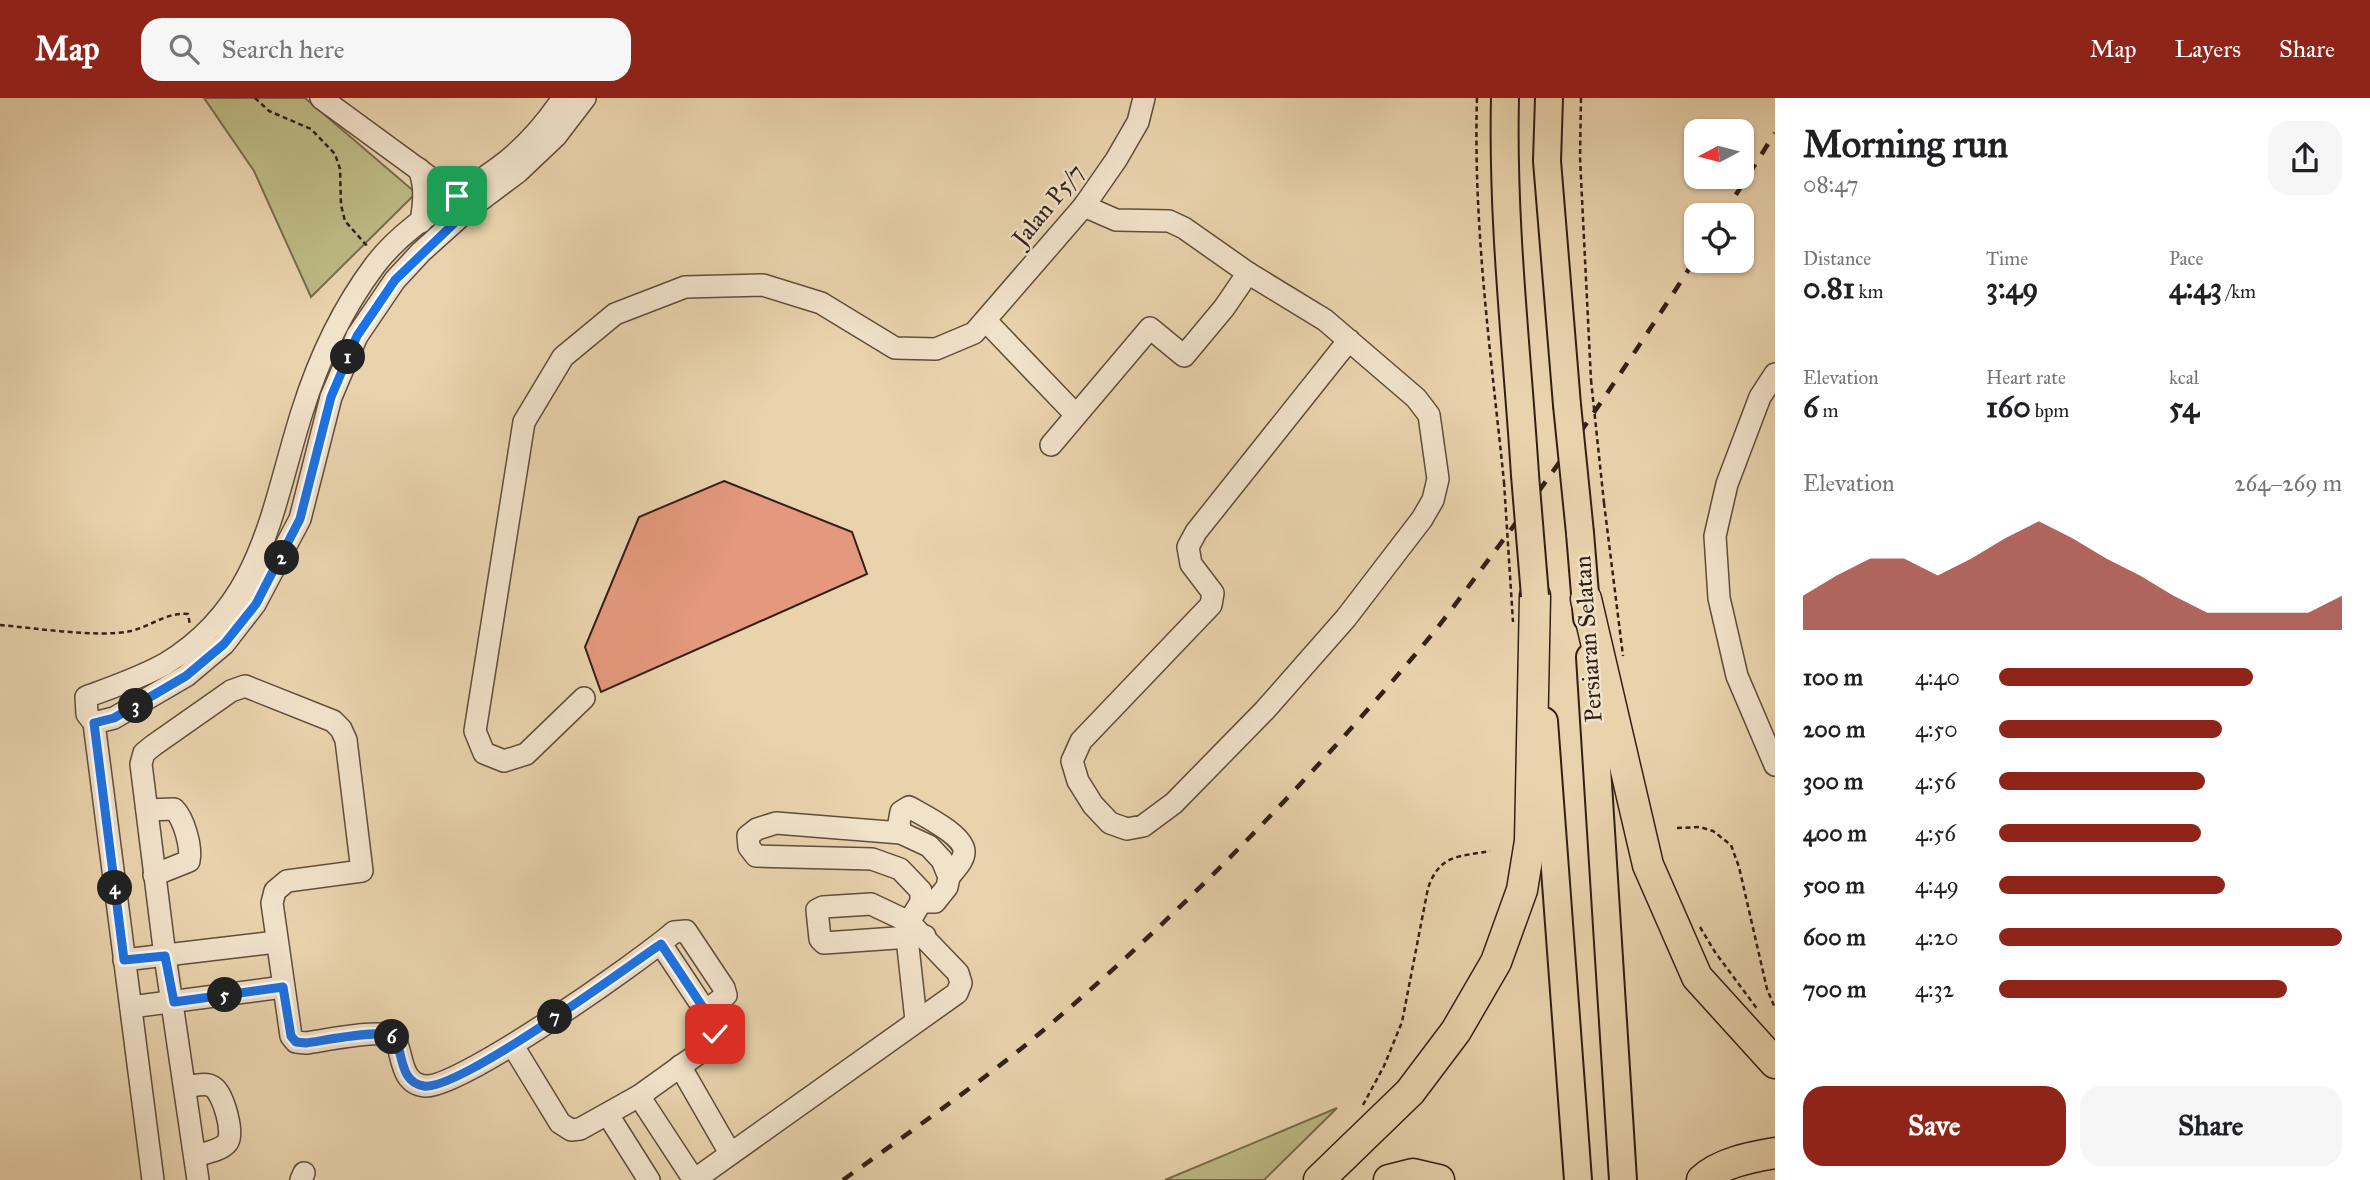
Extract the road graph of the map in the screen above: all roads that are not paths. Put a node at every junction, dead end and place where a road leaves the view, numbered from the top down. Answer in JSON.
{"nodes":[{"id":1,"x":321,"y":98,"type":"edge"},
{"id":2,"x":564,"y":98,"type":"edge"},
{"id":3,"x":585,"y":98,"type":"edge"},
{"id":4,"x":1144,"y":98,"type":"edge"},
{"id":5,"x":1505,"y":98,"type":"edge"},
{"id":6,"x":1549,"y":98,"type":"edge"},
{"id":7,"x":419,"y":169,"type":"junction"},
{"id":8,"x":463,"y":202,"type":"junction"},
{"id":9,"x":1084,"y":206,"type":"junction"},
{"id":10,"x":421,"y":222,"type":"junction"},
{"id":11,"x":1248,"y":273,"type":"junction"},
{"id":12,"x":980,"y":327,"type":"junction"},
{"id":13,"x":1349,"y":340,"type":"junction"},
{"id":14,"x":1775,"y":374,"type":"edge"},
{"id":15,"x":1076,"y":415,"type":"junction"},
{"id":16,"x":1051,"y":445,"type":"dead end"},
{"id":17,"x":1535,"y":596,"type":"junction"},
{"id":18,"x":1586,"y":599,"type":"junction"},
{"id":19,"x":584,"y":698,"type":"dead end"},
{"id":20,"x":94,"y":723,"type":"junction"},
{"id":21,"x":1775,"y":765,"type":"edge"},
{"id":22,"x":146,"y":810,"type":"junction"},
{"id":23,"x":154,"y":875,"type":"junction"},
{"id":24,"x":921,"y":902,"type":"junction"},
{"id":25,"x":914,"y":932,"type":"junction"},
{"id":26,"x":276,"y":942,"type":"junction"},
{"id":27,"x":165,"y":956,"type":"junction"},
{"id":28,"x":124,"y":960,"type":"junction"},
{"id":29,"x":283,"y":987,"type":"junction"},
{"id":30,"x":174,"y":1002,"type":"junction"},
{"id":31,"x":131,"y":1007,"type":"junction"},
{"id":32,"x":916,"y":1020,"type":"junction"},
{"id":33,"x":513,"y":1046,"type":"junction"},
{"id":34,"x":1775,"y":1063,"type":"edge"},
{"id":35,"x":680,"y":1066,"type":"junction"},
{"id":36,"x":186,"y":1087,"type":"junction"},
{"id":37,"x":639,"y":1096,"type":"junction"},
{"id":38,"x":608,"y":1115,"type":"junction"},
{"id":39,"x":730,"y":1153,"type":"junction"},
{"id":40,"x":1775,"y":1153,"type":"edge"},
{"id":41,"x":195,"y":1156,"type":"junction"},
{"id":42,"x":153,"y":1180,"type":"edge"},
{"id":43,"x":198,"y":1180,"type":"edge"},
{"id":44,"x":649,"y":1180,"type":"edge"},
{"id":45,"x":694,"y":1180,"type":"edge"},
{"id":46,"x":1319,"y":1180,"type":"edge"},
{"id":47,"x":1390,"y":1180,"type":"edge"},
{"id":48,"x":1439,"y":1180,"type":"edge"},
{"id":49,"x":1578,"y":1180,"type":"edge"},
{"id":50,"x":1623,"y":1180,"type":"edge"},
{"id":51,"x":1702,"y":1180,"type":"edge"}],
"edges":[{"from":1,"to":7,"type":"street"},
{"from":2,"to":8,"type":"street"},
{"from":3,"to":8,"type":"street"},
{"from":4,"to":9,"type":"street","name":"Jalan P5/7"},
{"from":5,"to":17,"type":"main road","name":"Persiaran Selatan","bridge":true},
{"from":6,"to":18,"type":"main road","name":"Persiaran Selatan","bridge":true},
{"from":7,"to":8,"type":"street"},
{"from":7,"to":10,"type":"street"},
{"from":8,"to":10,"type":"street"},
{"from":8,"to":20,"type":"street"},
{"from":9,"to":11,"type":"street"},
{"from":9,"to":12,"type":"street","name":"Jalan P5/7"},
{"from":10,"to":20,"type":"street"},
{"from":11,"to":13,"type":"street"},
{"from":11,"to":15,"type":"street"},
{"from":12,"to":15,"type":"street"},
{"from":12,"to":19,"type":"street"},
{"from":13,"to":13,"type":"street"},
{"from":14,"to":21,"type":"street"},
{"from":15,"to":16,"type":"street"},
{"from":17,"to":46,"type":"highway"},
{"from":17,"to":49,"type":"main road","name":"Persiaran Selatan"},
{"from":18,"to":34,"type":"highway"},
{"from":18,"to":50,"type":"main road","name":"Persiaran Selatan"},
{"from":20,"to":28,"type":"street"},
{"from":22,"to":23,"type":"street"},
{"from":22,"to":23,"type":"street"},
{"from":22,"to":26,"type":"street"},
{"from":23,"to":27,"type":"street"},
{"from":24,"to":24,"type":"street"},
{"from":24,"to":25,"type":"street"},
{"from":25,"to":32,"type":"street"},
{"from":25,"to":32,"type":"street"},
{"from":26,"to":27,"type":"street"},
{"from":26,"to":29,"type":"street"},
{"from":27,"to":28,"type":"street"},
{"from":27,"to":30,"type":"street"},
{"from":28,"to":31,"type":"street"},
{"from":29,"to":30,"type":"street"},
{"from":29,"to":33,"type":"street"},
{"from":30,"to":31,"type":"street"},
{"from":30,"to":36,"type":"street"},
{"from":31,"to":42,"type":"street"},
{"from":32,"to":39,"type":"street"},
{"from":33,"to":35,"type":"street"},
{"from":33,"to":38,"type":"street"},
{"from":35,"to":37,"type":"street"},
{"from":35,"to":39,"type":"street"},
{"from":36,"to":41,"type":"street"},
{"from":36,"to":41,"type":"street"},
{"from":37,"to":38,"type":"street"},
{"from":37,"to":45,"type":"street"},
{"from":38,"to":44,"type":"street"},
{"from":39,"to":45,"type":"street"},
{"from":40,"to":51,"type":"highway"},
{"from":41,"to":43,"type":"street"},
{"from":47,"to":48,"type":"highway"}]}
